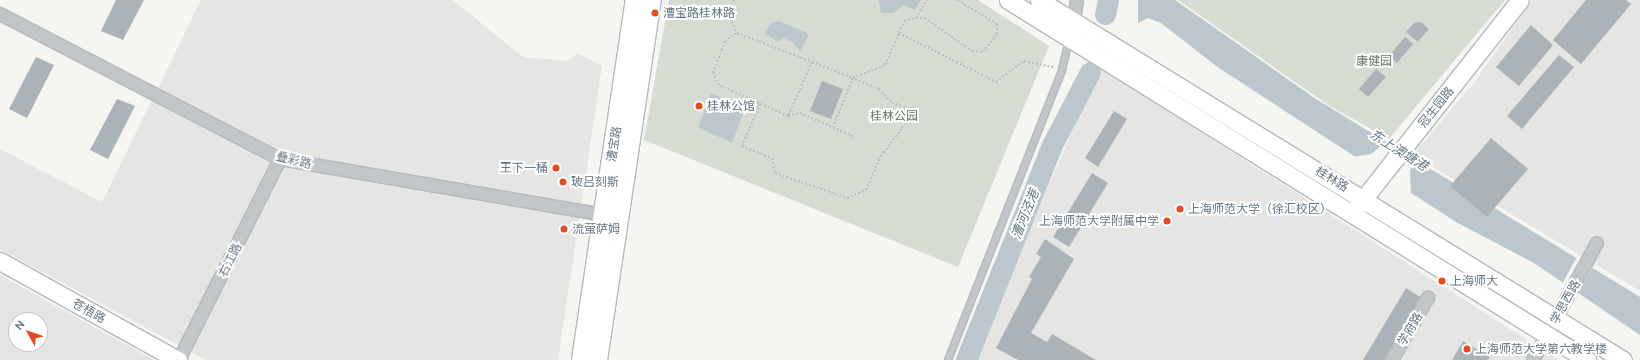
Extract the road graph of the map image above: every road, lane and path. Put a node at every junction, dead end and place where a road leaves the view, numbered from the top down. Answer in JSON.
{"nodes":[{"id":1,"x":636,"y":0,"type":"edge"},
{"id":2,"x":650,"y":0,"type":"edge"},
{"id":3,"x":734,"y":0,"type":"edge"},
{"id":4,"x":927,"y":0,"type":"edge"},
{"id":5,"x":957,"y":0,"type":"edge"},
{"id":6,"x":1008,"y":0,"type":"edge"},
{"id":7,"x":1039,"y":0,"type":"edge"},
{"id":8,"x":1077,"y":0,"type":"edge"},
{"id":9,"x":1520,"y":0,"type":"edge"},
{"id":10,"x":0,"y":14,"type":"edge"},
{"id":11,"x":916,"y":18,"type":"junction"},
{"id":12,"x":1073,"y":29,"type":"junction"},
{"id":13,"x":737,"y":33,"type":"junction"},
{"id":14,"x":899,"y":33,"type":"junction"},
{"id":15,"x":812,"y":62,"type":"junction"},
{"id":16,"x":1062,"y":70,"type":"junction"},
{"id":17,"x":853,"y":78,"type":"junction"},
{"id":18,"x":760,"y":104,"type":"junction"},
{"id":19,"x":788,"y":116,"type":"junction"},
{"id":20,"x":833,"y":127,"type":"junction"},
{"id":21,"x":855,"y":137,"type":"dead end"},
{"id":22,"x":280,"y":159,"type":"junction"},
{"id":23,"x":1364,"y":198,"type":"junction"},
{"id":24,"x":1352,"y":213,"type":"junction"},
{"id":25,"x":610,"y":217,"type":"junction"},
{"id":26,"x":1594,"y":248,"type":"dead end"},
{"id":27,"x":0,"y":261,"type":"edge"},
{"id":28,"x":1428,"y":298,"type":"dead end"},
{"id":29,"x":1556,"y":318,"type":"junction"},
{"id":30,"x":1546,"y":334,"type":"junction"},
{"id":31,"x":179,"y":360,"type":"edge"},
{"id":32,"x":582,"y":360,"type":"edge"},
{"id":33,"x":597,"y":360,"type":"edge"},
{"id":34,"x":948,"y":360,"type":"edge"},
{"id":35,"x":1392,"y":360,"type":"edge"},
{"id":36,"x":1533,"y":360,"type":"edge"},
{"id":37,"x":1587,"y":360,"type":"edge"},
{"id":38,"x":1623,"y":360,"type":"edge"}],
"edges":[{"from":1,"to":25,"type":"main road","name":"漕宝路"},
{"from":2,"to":25,"type":"main road","name":"漕宝路"},
{"from":3,"to":13,"type":"path"},
{"from":4,"to":11,"type":"path"},
{"from":5,"to":11,"type":"path"},
{"from":6,"to":12,"type":"main road","name":"桂林路"},
{"from":7,"to":12,"type":"main road","name":"桂林路"},
{"from":8,"to":12,"type":"street"},
{"from":9,"to":23,"type":"main road","name":"冠生园路"},
{"from":10,"to":22,"type":"street","name":"叠彩路"},
{"from":11,"to":14,"type":"path"},
{"from":12,"to":16,"type":"lane"},
{"from":12,"to":23,"type":"main road","name":"桂林路"},
{"from":12,"to":24,"type":"main road","name":"桂林路"},
{"from":13,"to":15,"type":"path"},
{"from":13,"to":18,"type":"path"},
{"from":14,"to":16,"type":"path"},
{"from":14,"to":17,"type":"path"},
{"from":15,"to":17,"type":"path"},
{"from":15,"to":19,"type":"path"},
{"from":16,"to":34,"type":"lane"},
{"from":17,"to":18,"type":"path"},
{"from":17,"to":20,"type":"path"},
{"from":18,"to":19,"type":"path"},
{"from":19,"to":20,"type":"path"},
{"from":20,"to":21,"type":"path"},
{"from":22,"to":25,"type":"street","name":"叠彩路"},
{"from":22,"to":31,"type":"street","name":"右江路"},
{"from":23,"to":24,"type":"main road","name":"冠生园路"},
{"from":23,"to":29,"type":"main road","name":"桂林路"},
{"from":24,"to":30,"type":"main road","name":"桂林路"},
{"from":25,"to":32,"type":"main road","name":"漕宝路"},
{"from":25,"to":33,"type":"main road","name":"漕宝路"},
{"from":26,"to":29,"type":"street","name":"学思西路"},
{"from":27,"to":31,"type":"main road","name":"苍梧路"},
{"from":28,"to":35,"type":"street","name":"学府路"},
{"from":29,"to":30,"type":"street","name":"学思西路"},
{"from":29,"to":38,"type":"main road","name":"桂林路"},
{"from":30,"to":36,"type":"street","name":"学思西路"},
{"from":30,"to":37,"type":"main road","name":"桂林路"}]}
